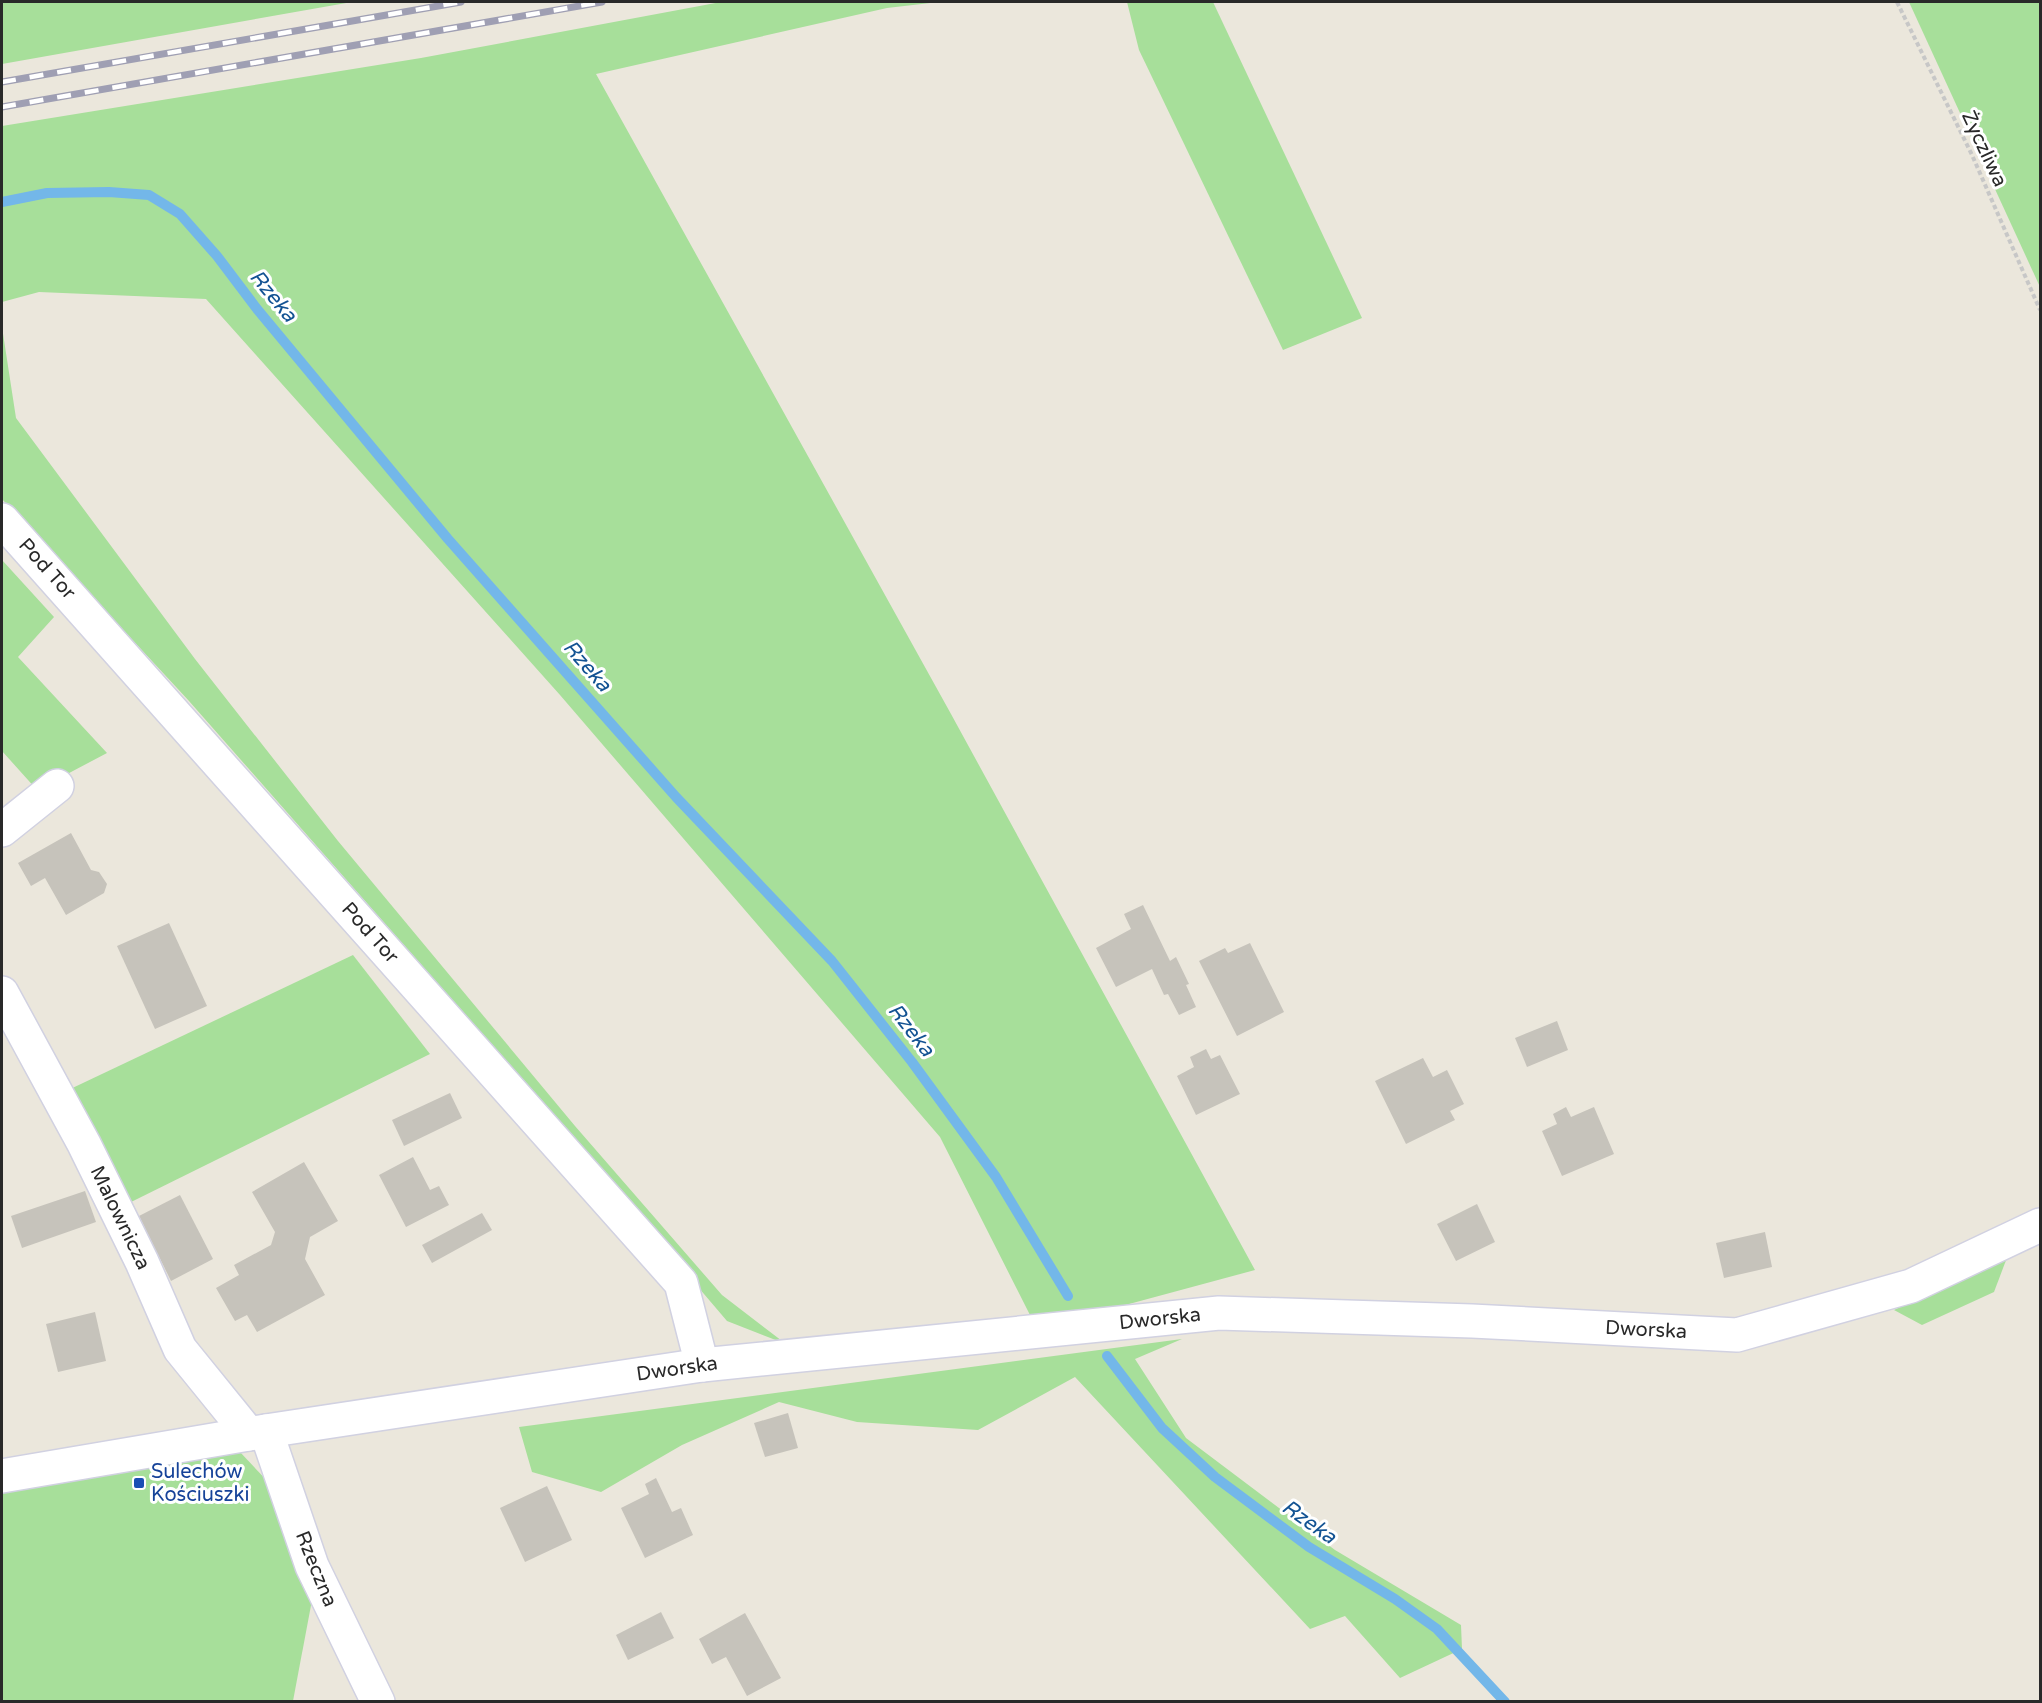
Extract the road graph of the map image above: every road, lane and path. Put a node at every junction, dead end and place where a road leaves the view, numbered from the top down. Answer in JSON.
{"nodes":[{"id":1,"x":1898,"y":2,"type":"edge"},
{"id":2,"x":2040,"y":310,"type":"edge"},
{"id":3,"x":2,"y":520,"type":"edge"},
{"id":4,"x":57,"y":786,"type":"dead end"},
{"id":5,"x":2,"y":830,"type":"edge"},
{"id":6,"x":2,"y":993,"type":"edge"},
{"id":7,"x":2040,"y":1225,"type":"edge"},
{"id":8,"x":702,"y":1365,"type":"junction"},
{"id":9,"x":258,"y":1432,"type":"junction"},
{"id":10,"x":2,"y":1476,"type":"edge"},
{"id":11,"x":378,"y":1701,"type":"edge"}],
"edges":[{"from":1,"to":2,"type":"path","name":"Życzliwa"},
{"from":3,"to":8,"type":"street","name":"Pod Tor"},
{"from":4,"to":5,"type":"street"},
{"from":6,"to":9,"type":"street","name":"Malownicza"},
{"from":7,"to":8,"type":"street","name":"Dworska"},
{"from":8,"to":9,"type":"street","name":"Dworska"},
{"from":9,"to":10,"type":"street","name":"Dworska"},
{"from":9,"to":11,"type":"street","name":"Rzeczna"}]}
